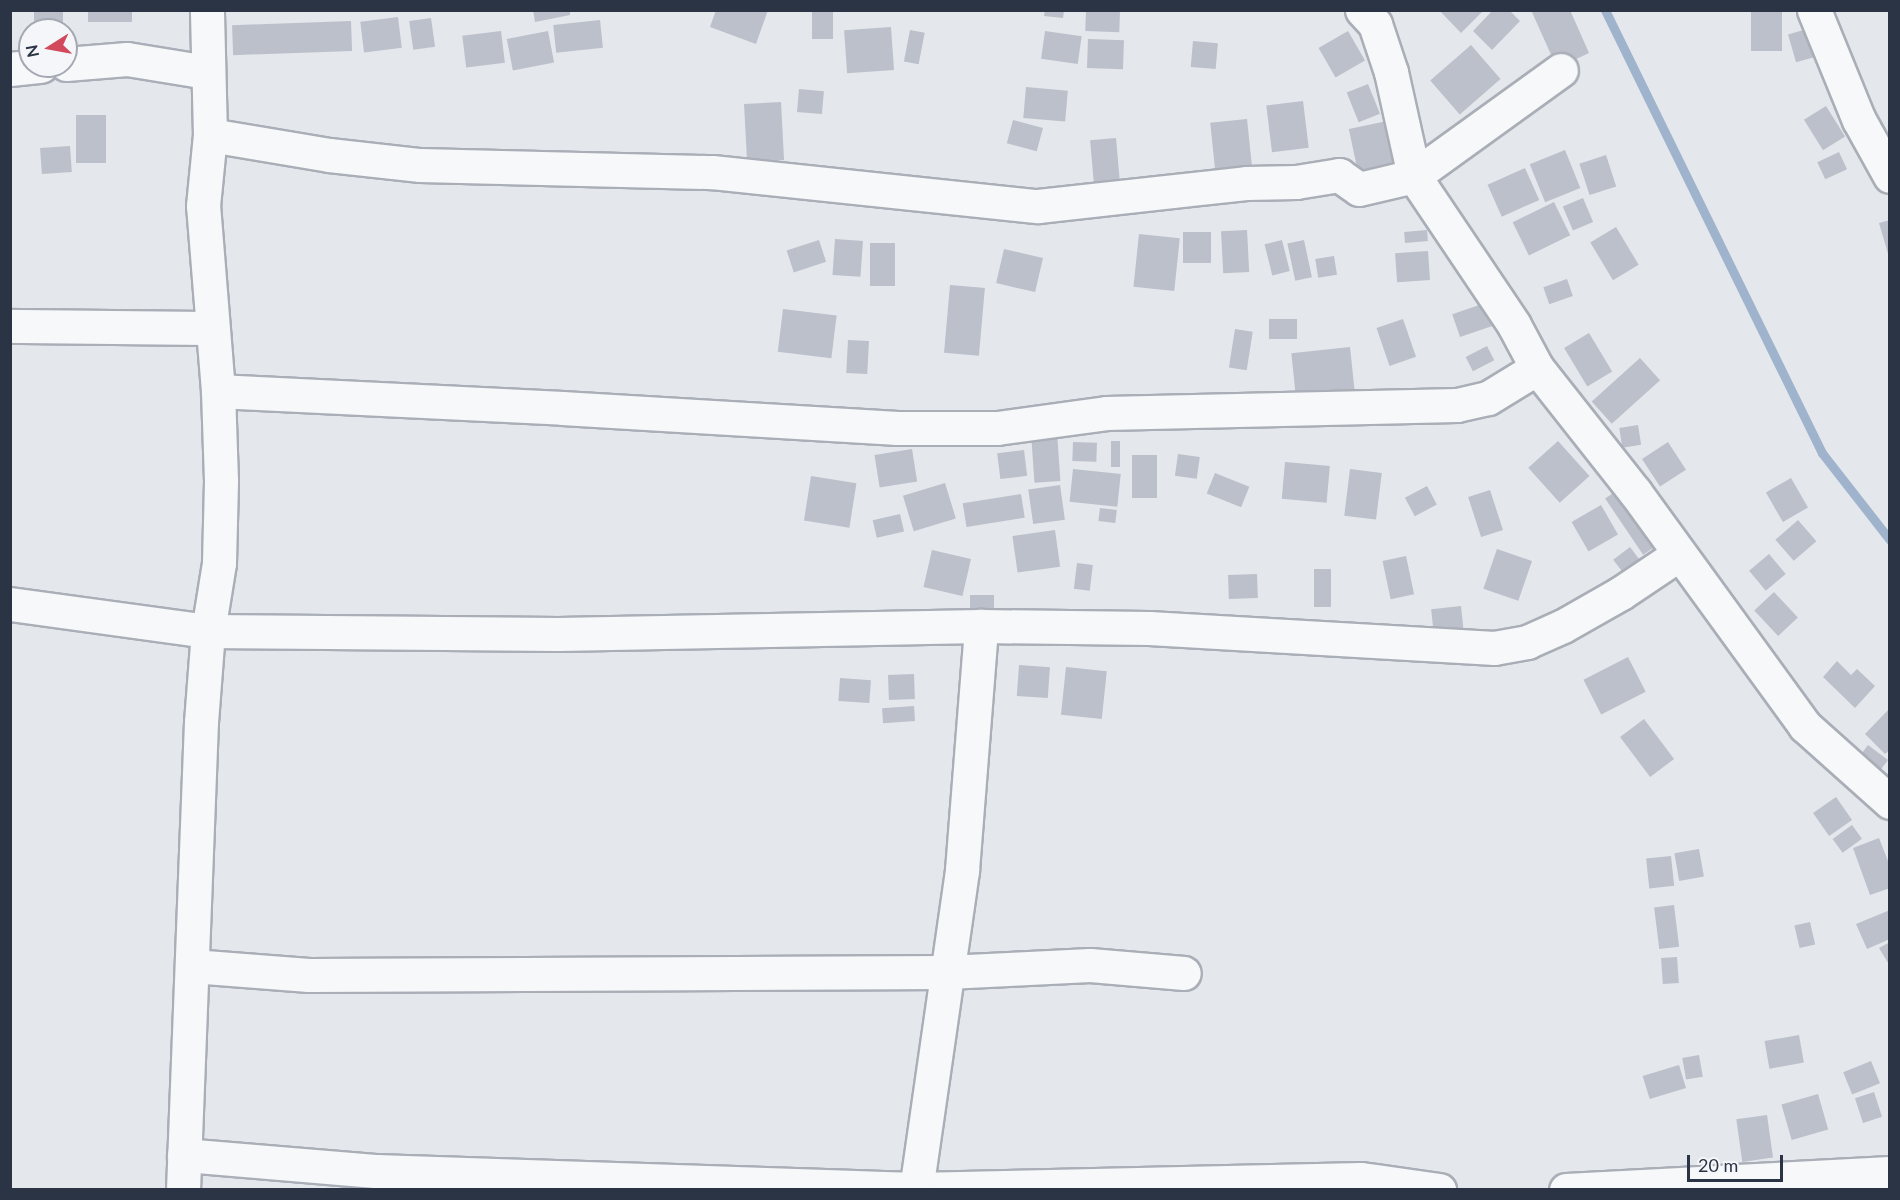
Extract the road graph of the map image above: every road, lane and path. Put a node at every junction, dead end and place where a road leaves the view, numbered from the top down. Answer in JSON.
{"nodes":[{"id":1,"x":207,"y":10,"type":"edge"},
{"id":2,"x":1362,"y":10,"type":"edge"},
{"id":3,"x":1814,"y":10,"type":"edge"},
{"id":4,"x":78,"y":63,"type":"edge"},
{"id":5,"x":1561,"y":70,"type":"dead end"},
{"id":6,"x":207,"y":72,"type":"junction"},
{"id":7,"x":210,"y":135,"type":"junction"},
{"id":8,"x":1414,"y":176,"type":"junction"},
{"id":9,"x":1890,"y":176,"type":"edge"},
{"id":10,"x":10,"y":327,"type":"edge"},
{"id":11,"x":212,"y":328,"type":"junction"},
{"id":12,"x":1537,"y":368,"type":"junction"},
{"id":13,"x":218,"y":392,"type":"junction"},
{"id":14,"x":1679,"y":554,"type":"junction"},
{"id":15,"x":10,"y":604,"type":"edge"},
{"id":16,"x":981,"y":626,"type":"junction"},
{"id":17,"x":208,"y":631,"type":"junction"},
{"id":18,"x":1890,"y":802,"type":"edge"},
{"id":19,"x":192,"y":966,"type":"junction"},
{"id":20,"x":947,"y":972,"type":"junction"},
{"id":21,"x":1184,"y":973,"type":"dead end"},
{"id":22,"x":184,"y":1155,"type":"junction"},
{"id":23,"x":1890,"y":1173,"type":"edge"},
{"id":24,"x":183,"y":1190,"type":"edge"},
{"id":25,"x":916,"y":1190,"type":"edge"},
{"id":26,"x":1439,"y":1190,"type":"edge"},
{"id":27,"x":1566,"y":1190,"type":"edge"}],
"edges":[{"from":1,"to":6,"type":"street"},
{"from":2,"to":8,"type":"street"},
{"from":3,"to":9,"type":"street"},
{"from":4,"to":6,"type":"street"},
{"from":5,"to":8,"type":"street"},
{"from":6,"to":7,"type":"street"},
{"from":7,"to":8,"type":"street"},
{"from":7,"to":11,"type":"street"},
{"from":8,"to":12,"type":"street"},
{"from":10,"to":11,"type":"street"},
{"from":11,"to":13,"type":"street"},
{"from":12,"to":13,"type":"street"},
{"from":12,"to":14,"type":"street"},
{"from":13,"to":17,"type":"street"},
{"from":14,"to":16,"type":"street"},
{"from":14,"to":18,"type":"street"},
{"from":15,"to":17,"type":"street"},
{"from":16,"to":17,"type":"street"},
{"from":16,"to":20,"type":"street"},
{"from":17,"to":19,"type":"street"},
{"from":19,"to":20,"type":"street"},
{"from":19,"to":22,"type":"street"},
{"from":20,"to":21,"type":"street"},
{"from":20,"to":25,"type":"street"},
{"from":22,"to":24,"type":"street"},
{"from":22,"to":25,"type":"street"},
{"from":23,"to":27,"type":"street"},
{"from":25,"to":26,"type":"street"}]}
